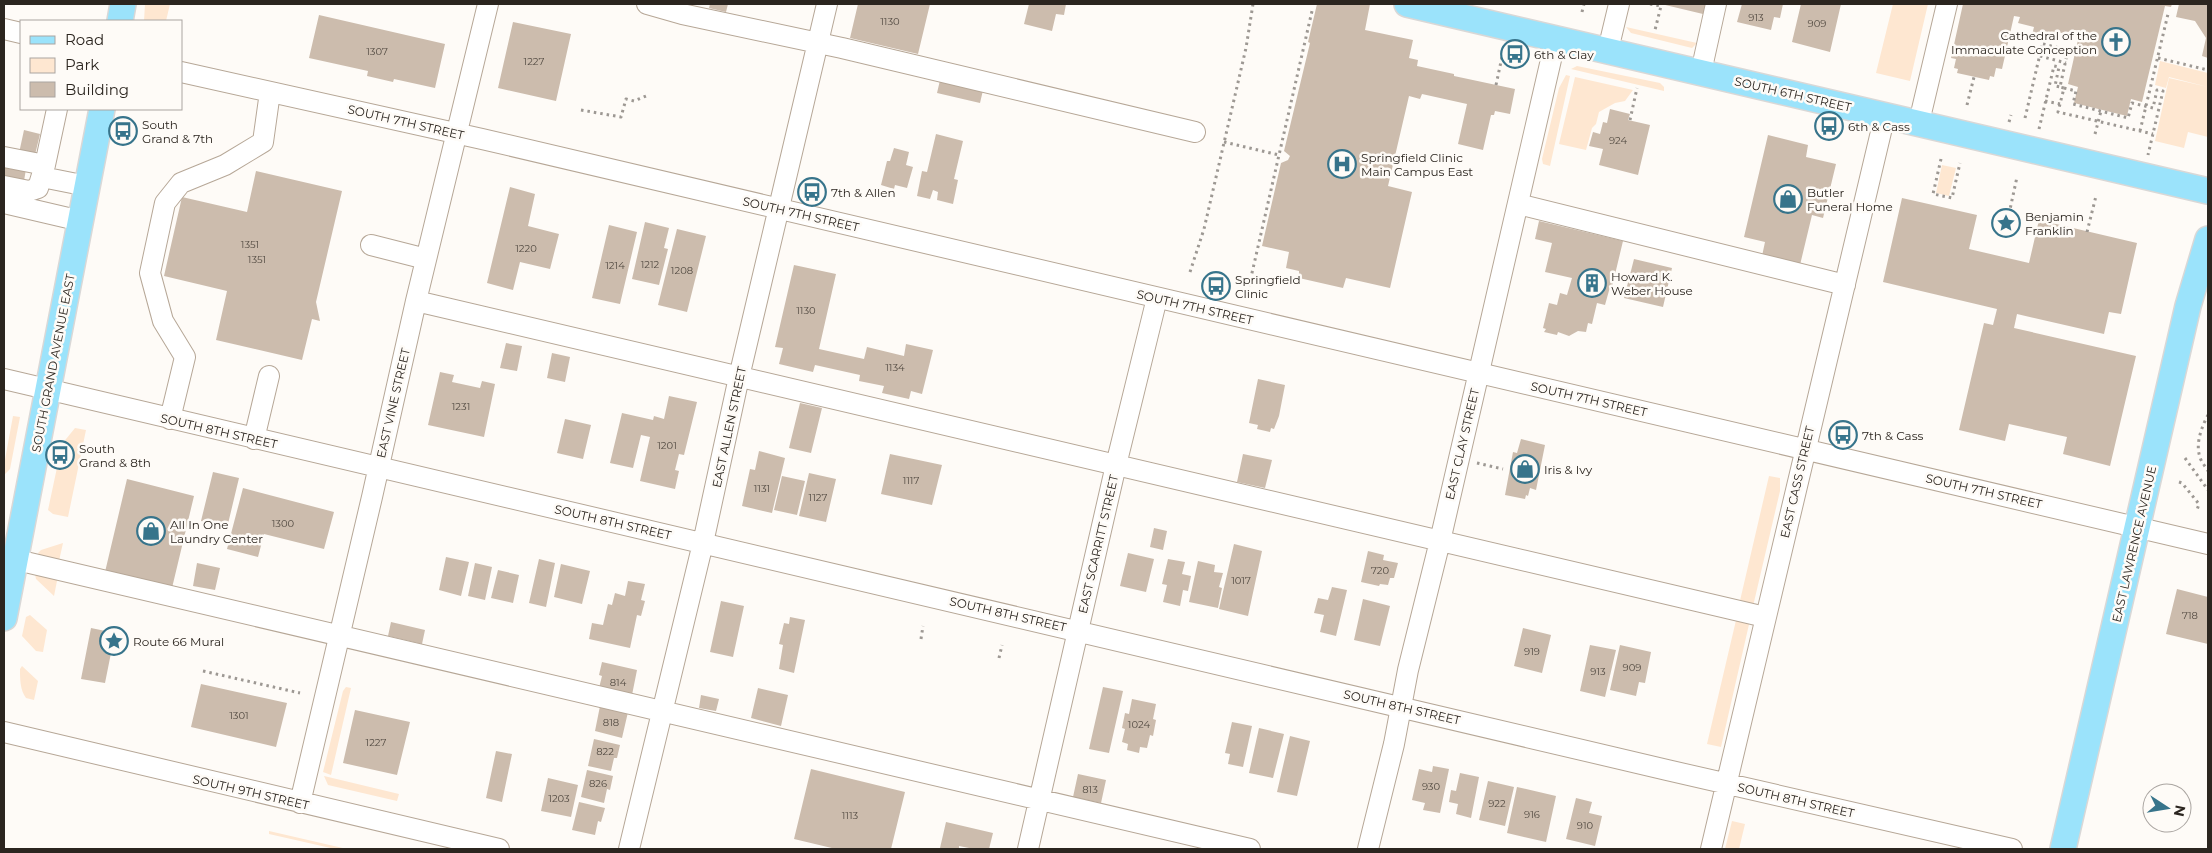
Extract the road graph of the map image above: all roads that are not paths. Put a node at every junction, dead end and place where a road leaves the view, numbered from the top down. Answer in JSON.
{"nodes":[{"id":1,"x":123,"y":4,"type":"edge"},
{"id":2,"x":488,"y":4,"type":"edge"},
{"id":3,"x":647,"y":4,"type":"edge"},
{"id":4,"x":827,"y":4,"type":"edge"},
{"id":5,"x":1408,"y":4,"type":"edge"},
{"id":6,"x":1619,"y":4,"type":"edge"},
{"id":7,"x":1716,"y":4,"type":"edge"},
{"id":8,"x":1946,"y":4,"type":"edge"},
{"id":9,"x":120,"y":20,"type":"edge"},
{"id":10,"x":4,"y":29,"type":"edge"},
{"id":11,"x":20,"y":33,"type":"edge"},
{"id":12,"x":1556,"y":38,"type":"junction"},
{"id":13,"x":818,"y":42,"type":"junction"},
{"id":14,"x":1608,"y":50,"type":"junction"},
{"id":15,"x":182,"y":72,"type":"edge"},
{"id":16,"x":1701,"y":72,"type":"junction"},
{"id":17,"x":270,"y":92,"type":"junction"},
{"id":18,"x":57,"y":110,"type":"edge"},
{"id":19,"x":102,"y":110,"type":"edge"},
{"id":20,"x":1885,"y":115,"type":"junction"},
{"id":21,"x":1919,"y":122,"type":"junction"},
{"id":22,"x":1195,"y":132,"type":"dead end"},
{"id":23,"x":456,"y":133,"type":"junction"},
{"id":24,"x":4,"y":156,"type":"edge"},
{"id":25,"x":44,"y":171,"type":"junction"},
{"id":26,"x":4,"y":186,"type":"edge"},
{"id":27,"x":87,"y":186,"type":"junction"},
{"id":28,"x":2208,"y":191,"type":"edge"},
{"id":29,"x":4,"y":203,"type":"edge"},
{"id":30,"x":1518,"y":204,"type":"junction"},
{"id":31,"x":778,"y":209,"type":"junction"},
{"id":32,"x":81,"y":221,"type":"junction"},
{"id":33,"x":2208,"y":239,"type":"edge"},
{"id":34,"x":371,"y":245,"type":"dead end"},
{"id":35,"x":426,"y":258,"type":"junction"},
{"id":36,"x":1845,"y":285,"type":"junction"},
{"id":37,"x":1157,"y":298,"type":"junction"},
{"id":38,"x":416,"y":301,"type":"junction"},
{"id":39,"x":1479,"y":374,"type":"junction"},
{"id":40,"x":269,"y":376,"type":"dead end"},
{"id":41,"x":739,"y":377,"type":"junction"},
{"id":42,"x":4,"y":379,"type":"edge"},
{"id":43,"x":47,"y":390,"type":"junction"},
{"id":44,"x":170,"y":419,"type":"junction"},
{"id":45,"x":254,"y":439,"type":"junction"},
{"id":46,"x":1805,"y":449,"type":"junction"},
{"id":47,"x":1116,"y":465,"type":"junction"},
{"id":48,"x":379,"y":468,"type":"junction"},
{"id":49,"x":2138,"y":527,"type":"junction"},
{"id":50,"x":1440,"y":541,"type":"junction"},
{"id":51,"x":703,"y":543,"type":"junction"},
{"id":52,"x":2208,"y":544,"type":"edge"},
{"id":53,"x":10,"y":559,"type":"edge"},
{"id":54,"x":1765,"y":617,"type":"junction"},
{"id":55,"x":4,"y":618,"type":"edge"},
{"id":56,"x":1078,"y":631,"type":"junction"},
{"id":57,"x":340,"y":636,"type":"junction"},
{"id":58,"x":1400,"y":707,"type":"junction"},
{"id":59,"x":662,"y":711,"type":"junction"},
{"id":60,"x":4,"y":732,"type":"edge"},
{"id":61,"x":1727,"y":784,"type":"junction"},
{"id":62,"x":1040,"y":799,"type":"junction"},
{"id":63,"x":300,"y":803,"type":"junction"},
{"id":64,"x":500,"y":849,"type":"edge"},
{"id":65,"x":629,"y":849,"type":"edge"},
{"id":66,"x":1028,"y":849,"type":"edge"},
{"id":67,"x":1250,"y":849,"type":"edge"},
{"id":68,"x":1368,"y":849,"type":"edge"},
{"id":69,"x":1711,"y":849,"type":"edge"},
{"id":70,"x":2012,"y":849,"type":"edge"},
{"id":71,"x":2063,"y":849,"type":"edge"}],
"edges":[{"from":1,"to":9,"type":"main road"},
{"from":2,"to":23,"type":"street","name":"EAST VINE STREET"},
{"from":3,"to":13,"type":"street"},
{"from":4,"to":13,"type":"street","name":"EAST ALLEN STREET"},
{"from":5,"to":12,"type":"main road","name":"SOUTH 6TH STREET"},
{"from":6,"to":14,"type":"street"},
{"from":7,"to":16,"type":"street"},
{"from":8,"to":21,"type":"street"},
{"from":10,"to":11,"type":"street"},
{"from":12,"to":14,"type":"main road","name":"SOUTH 6TH STREET"},
{"from":12,"to":30,"type":"street","name":"EAST CLAY STREET"},
{"from":13,"to":22,"type":"street"},
{"from":13,"to":31,"type":"street","name":"EAST ALLEN STREET"},
{"from":14,"to":16,"type":"main road","name":"SOUTH 6TH STREET"},
{"from":15,"to":17,"type":"street","name":"SOUTH 7TH STREET"},
{"from":16,"to":20,"type":"main road","name":"SOUTH 6TH STREET"},
{"from":17,"to":23,"type":"street","name":"SOUTH 7TH STREET"},
{"from":17,"to":44,"type":"street"},
{"from":18,"to":25,"type":"street"},
{"from":19,"to":27,"type":"main road","name":"SOUTH GRAND AVENUE EAST"},
{"from":20,"to":21,"type":"main road","name":"SOUTH 6TH STREET"},
{"from":20,"to":36,"type":"street","name":"EAST CASS STREET"},
{"from":21,"to":28,"type":"main road","name":"SOUTH 6TH STREET"},
{"from":23,"to":31,"type":"street","name":"SOUTH 7TH STREET"},
{"from":23,"to":35,"type":"street","name":"EAST VINE STREET"},
{"from":24,"to":25,"type":"street"},
{"from":25,"to":26,"type":"street"},
{"from":25,"to":27,"type":"street"},
{"from":27,"to":32,"type":"main road","name":"SOUTH GRAND AVENUE EAST"},
{"from":29,"to":32,"type":"street"},
{"from":30,"to":36,"type":"street"},
{"from":30,"to":39,"type":"street","name":"EAST CLAY STREET"},
{"from":31,"to":37,"type":"street","name":"SOUTH 7TH STREET"},
{"from":31,"to":41,"type":"street","name":"EAST ALLEN STREET"},
{"from":32,"to":43,"type":"main road","name":"SOUTH GRAND AVENUE EAST"},
{"from":33,"to":49,"type":"main road","name":"EAST LAWRENCE AVENUE"},
{"from":34,"to":35,"type":"street"},
{"from":35,"to":38,"type":"street","name":"EAST VINE STREET"},
{"from":36,"to":46,"type":"street","name":"EAST CASS STREET"},
{"from":37,"to":39,"type":"street","name":"SOUTH 7TH STREET"},
{"from":37,"to":47,"type":"street","name":"EAST SCARRITT STREET"},
{"from":38,"to":41,"type":"street"},
{"from":38,"to":48,"type":"street","name":"EAST VINE STREET"},
{"from":39,"to":46,"type":"street","name":"SOUTH 7TH STREET"},
{"from":39,"to":50,"type":"street","name":"EAST CLAY STREET"},
{"from":40,"to":45,"type":"street"},
{"from":41,"to":47,"type":"street"},
{"from":41,"to":51,"type":"street","name":"EAST ALLEN STREET"},
{"from":42,"to":43,"type":"street","name":"SOUTH 8TH STREET"},
{"from":43,"to":44,"type":"street","name":"SOUTH 8TH STREET"},
{"from":43,"to":53,"type":"main road","name":"SOUTH GRAND AVENUE EAST"},
{"from":44,"to":45,"type":"street","name":"SOUTH 8TH STREET"},
{"from":45,"to":48,"type":"street","name":"SOUTH 8TH STREET"},
{"from":46,"to":49,"type":"street","name":"SOUTH 7TH STREET"},
{"from":46,"to":54,"type":"street","name":"EAST CASS STREET"},
{"from":47,"to":50,"type":"street"},
{"from":47,"to":56,"type":"street","name":"EAST SCARRITT STREET"},
{"from":48,"to":51,"type":"street","name":"SOUTH 8TH STREET"},
{"from":48,"to":57,"type":"street","name":"EAST VINE STREET"},
{"from":49,"to":52,"type":"street","name":"SOUTH 7TH STREET"},
{"from":49,"to":71,"type":"main road","name":"EAST LAWRENCE AVENUE"},
{"from":50,"to":54,"type":"street"},
{"from":50,"to":58,"type":"street","name":"EAST CLAY STREET"},
{"from":51,"to":56,"type":"street","name":"SOUTH 8TH STREET"},
{"from":51,"to":59,"type":"street","name":"EAST ALLEN STREET"},
{"from":53,"to":55,"type":"main road","name":"SOUTH GRAND AVENUE EAST"},
{"from":53,"to":57,"type":"street"},
{"from":54,"to":61,"type":"street","name":"EAST CASS STREET"},
{"from":56,"to":58,"type":"street","name":"SOUTH 8TH STREET"},
{"from":56,"to":62,"type":"street","name":"EAST SCARRITT STREET"},
{"from":57,"to":59,"type":"street"},
{"from":57,"to":63,"type":"street","name":"EAST VINE STREET"},
{"from":58,"to":61,"type":"street","name":"SOUTH 8TH STREET"},
{"from":58,"to":68,"type":"street","name":"EAST CLAY STREET"},
{"from":59,"to":62,"type":"street"},
{"from":59,"to":65,"type":"street","name":"EAST ALLEN STREET"},
{"from":60,"to":63,"type":"street","name":"SOUTH 9TH STREET"},
{"from":61,"to":69,"type":"street","name":"EAST CASS STREET"},
{"from":61,"to":70,"type":"street","name":"SOUTH 8TH STREET"},
{"from":62,"to":66,"type":"street","name":"EAST SCARRITT STREET"},
{"from":62,"to":67,"type":"street"},
{"from":63,"to":64,"type":"street","name":"SOUTH 9TH STREET"}]}
